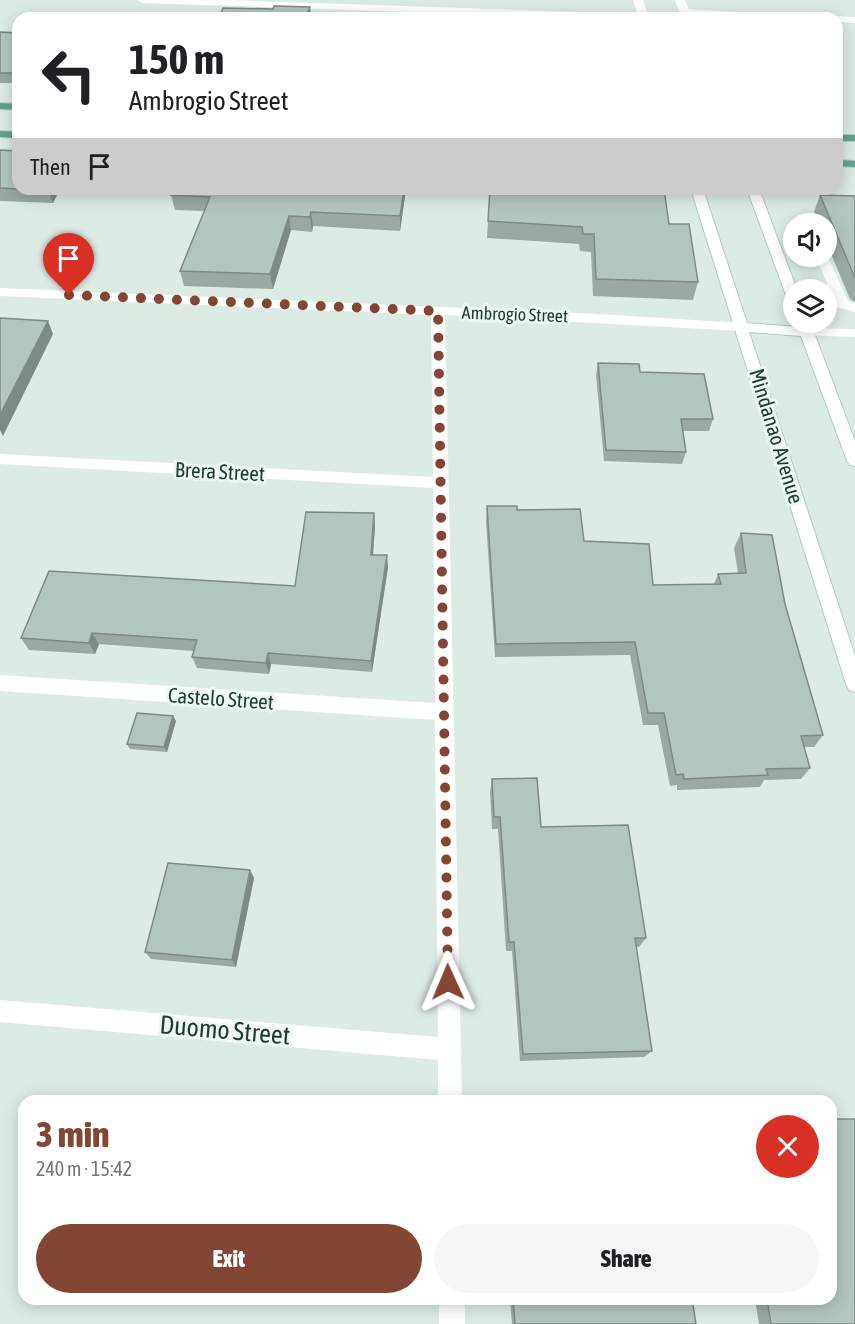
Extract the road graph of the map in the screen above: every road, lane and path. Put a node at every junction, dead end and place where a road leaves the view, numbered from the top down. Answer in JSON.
{"nodes":[{"id":1,"x":142,"y":0,"type":"edge"},
{"id":2,"x":427,"y":5,"type":"edge"},
{"id":3,"x":531,"y":12,"type":"edge"},
{"id":4,"x":699,"y":195,"type":"edge"},
{"id":5,"x":755,"y":195,"type":"edge"},
{"id":6,"x":827,"y":267,"type":"edge"},
{"id":7,"x":787,"y":279,"type":"edge"},
{"id":8,"x":0,"y":292,"type":"edge"},
{"id":9,"x":855,"y":308,"type":"edge"},
{"id":10,"x":438,"y":311,"type":"junction"},
{"id":11,"x":742,"y":327,"type":"junction"},
{"id":12,"x":783,"y":327,"type":"edge"},
{"id":13,"x":837,"y":331,"type":"edge"},
{"id":14,"x":806,"y":333,"type":"edge"},
{"id":15,"x":855,"y":333,"type":"edge"},
{"id":16,"x":0,"y":459,"type":"edge"},
{"id":17,"x":855,"y":461,"type":"edge"},
{"id":18,"x":439,"y":483,"type":"junction"},
{"id":19,"x":0,"y":683,"type":"edge"},
{"id":20,"x":855,"y":684,"type":"edge"},
{"id":21,"x":443,"y":712,"type":"junction"},
{"id":22,"x":0,"y":1011,"type":"edge"},
{"id":23,"x":449,"y":1049,"type":"junction"},
{"id":24,"x":450,"y":1095,"type":"edge"},
{"id":25,"x":452,"y":1305,"type":"edge"},
{"id":26,"x":452,"y":1324,"type":"edge"}],
"edges":[{"from":1,"to":2,"type":"street"},
{"from":2,"to":3,"type":"street"},
{"from":4,"to":11,"type":"street","name":"Mindanao Avenue"},
{"from":5,"to":7,"type":"street"},
{"from":6,"to":9,"type":"street"},
{"from":8,"to":10,"type":"street","name":"Ambrogio Street"},
{"from":10,"to":11,"type":"street","name":"Ambrogio Street"},
{"from":10,"to":18,"type":"street"},
{"from":11,"to":12,"type":"street","name":"Ambrogio Street"},
{"from":11,"to":20,"type":"street","name":"Mindanao Avenue"},
{"from":13,"to":15,"type":"street","name":"Ambrogio Street"},
{"from":14,"to":17,"type":"street"},
{"from":16,"to":18,"type":"street","name":"Brera Street"},
{"from":18,"to":21,"type":"street"},
{"from":19,"to":21,"type":"street","name":"Castelo Street"},
{"from":21,"to":23,"type":"street"},
{"from":22,"to":23,"type":"street","name":"Duomo Street"},
{"from":23,"to":24,"type":"street"},
{"from":25,"to":26,"type":"street"}]}
